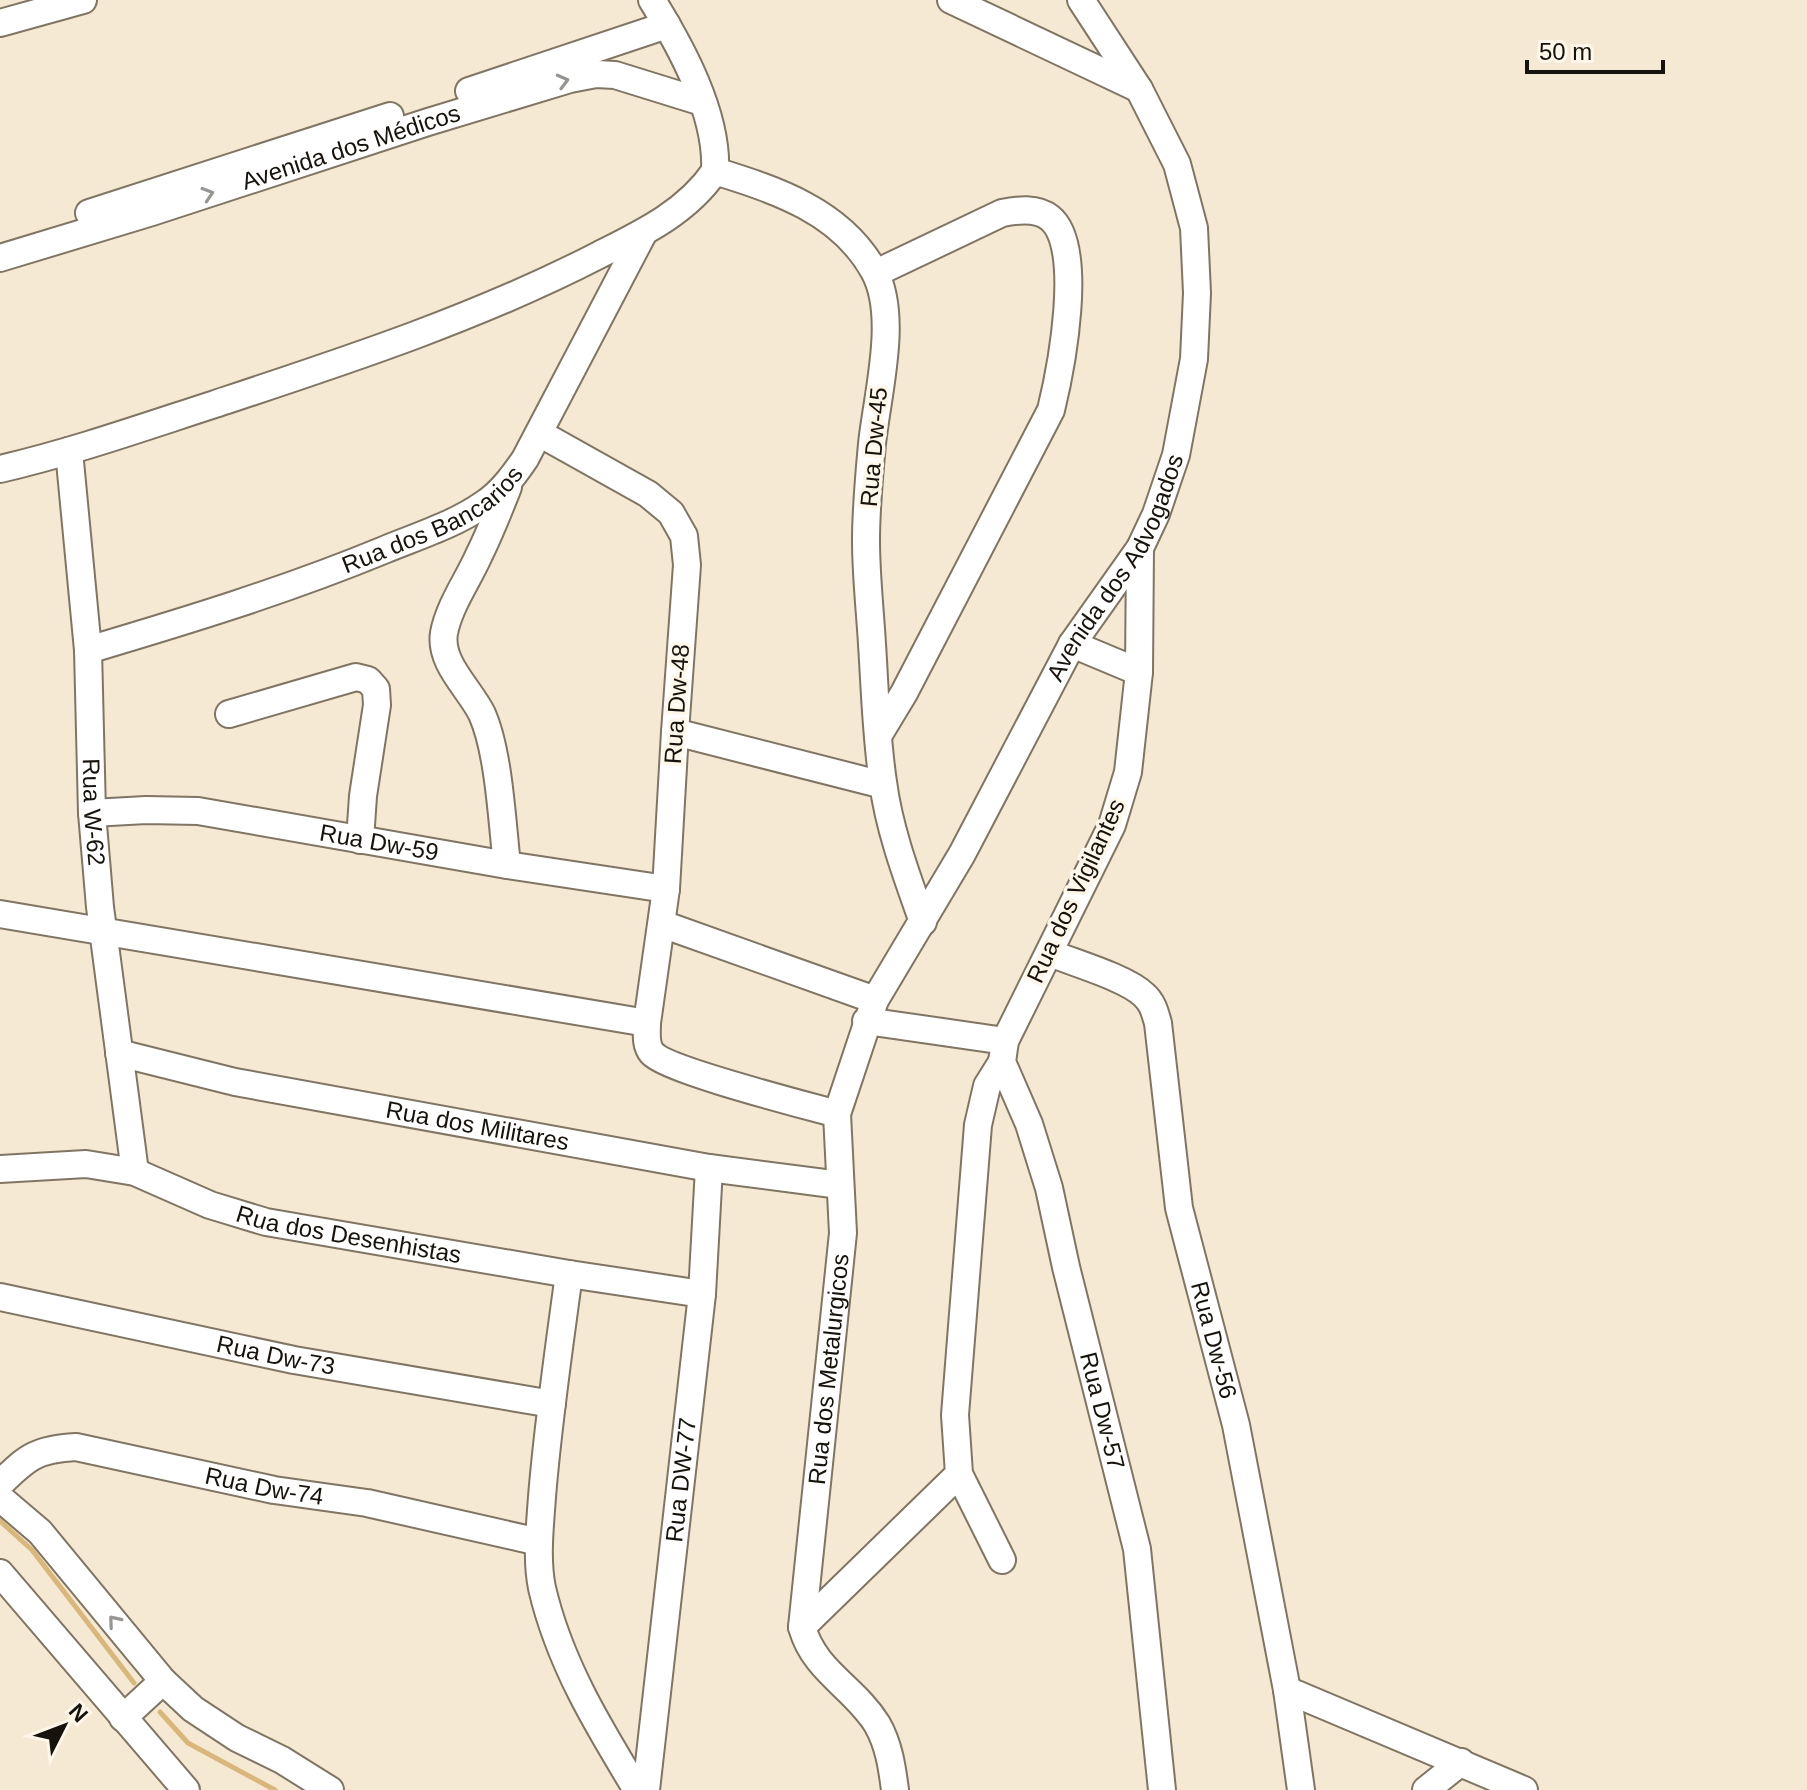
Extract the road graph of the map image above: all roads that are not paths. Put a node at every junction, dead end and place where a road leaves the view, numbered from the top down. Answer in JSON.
{"nodes":[{"id":1,"x":83,"y":0,"type":"edge"},
{"id":2,"x":652,"y":0,"type":"edge"},
{"id":3,"x":951,"y":0,"type":"edge"},
{"id":4,"x":1081,"y":0,"type":"edge"},
{"id":5,"x":54,"y":5,"type":"edge"},
{"id":6,"x":0,"y":23,"type":"edge"},
{"id":7,"x":667,"y":25,"type":"junction"},
{"id":8,"x":1139,"y":89,"type":"junction"},
{"id":9,"x":485,"y":95,"type":"junction"},
{"id":10,"x":702,"y":102,"type":"junction"},
{"id":11,"x":304,"y":152,"type":"junction"},
{"id":12,"x":715,"y":171,"type":"junction"},
{"id":13,"x":644,"y":232,"type":"junction"},
{"id":14,"x":0,"y":242,"type":"edge"},
{"id":15,"x":0,"y":258,"type":"edge"},
{"id":16,"x":876,"y":273,"type":"junction"},
{"id":17,"x":539,"y":433,"type":"junction"},
{"id":18,"x":69,"y":451,"type":"junction"},
{"id":19,"x":0,"y":469,"type":"edge"},
{"id":20,"x":512,"y":477,"type":"junction"},
{"id":21,"x":1140,"y":548,"type":"junction"},
{"id":22,"x":1072,"y":644,"type":"junction"},
{"id":23,"x":88,"y":650,"type":"junction"},
{"id":24,"x":1139,"y":672,"type":"junction"},
{"id":25,"x":229,"y":714,"type":"dead end"},
{"id":26,"x":675,"y":732,"type":"junction"},
{"id":27,"x":878,"y":736,"type":"junction"},
{"id":28,"x":883,"y":785,"type":"junction"},
{"id":29,"x":92,"y":813,"type":"junction"},
{"id":30,"x":360,"y":840,"type":"junction"},
{"id":31,"x":507,"y":865,"type":"junction"},
{"id":32,"x":666,"y":889,"type":"junction"},
{"id":33,"x":0,"y":914,"type":"edge"},
{"id":34,"x":923,"y":922,"type":"junction"},
{"id":35,"x":662,"y":924,"type":"junction"},
{"id":36,"x":104,"y":930,"type":"junction"},
{"id":37,"x":1050,"y":953,"type":"junction"},
{"id":38,"x":870,"y":1010,"type":"junction"},
{"id":39,"x":647,"y":1023,"type":"junction"},
{"id":40,"x":1004,"y":1051,"type":"junction"},
{"id":41,"x":119,"y":1053,"type":"junction"},
{"id":42,"x":837,"y":1114,"type":"junction"},
{"id":43,"x":709,"y":1168,"type":"junction"},
{"id":44,"x":0,"y":1169,"type":"edge"},
{"id":45,"x":135,"y":1172,"type":"junction"},
{"id":46,"x":840,"y":1185,"type":"junction"},
{"id":47,"x":569,"y":1274,"type":"junction"},
{"id":48,"x":702,"y":1294,"type":"junction"},
{"id":49,"x":0,"y":1297,"type":"edge"},
{"id":50,"x":552,"y":1404,"type":"junction"},
{"id":51,"x":959,"y":1474,"type":"junction"},
{"id":52,"x":0,"y":1484,"type":"edge"},
{"id":53,"x":0,"y":1498,"type":"edge"},
{"id":54,"x":539,"y":1542,"type":"junction"},
{"id":55,"x":1002,"y":1560,"type":"dead end"},
{"id":56,"x":0,"y":1573,"type":"edge"},
{"id":57,"x":802,"y":1627,"type":"junction"},
{"id":58,"x":163,"y":1681,"type":"junction"},
{"id":59,"x":1287,"y":1690,"type":"junction"},
{"id":60,"x":123,"y":1718,"type":"junction"},
{"id":61,"x":1461,"y":1762,"type":"junction"},
{"id":62,"x":186,"y":1790,"type":"edge"},
{"id":63,"x":330,"y":1790,"type":"edge"},
{"id":64,"x":637,"y":1790,"type":"edge"},
{"id":65,"x":646,"y":1790,"type":"edge"},
{"id":66,"x":895,"y":1790,"type":"edge"},
{"id":67,"x":1162,"y":1790,"type":"edge"},
{"id":68,"x":1301,"y":1790,"type":"edge"},
{"id":69,"x":1426,"y":1790,"type":"edge"},
{"id":70,"x":1524,"y":1790,"type":"edge"}],
"edges":[{"from":1,"to":5,"type":"street"},
{"from":2,"to":7,"type":"street"},
{"from":3,"to":8,"type":"street"},
{"from":4,"to":8,"type":"street","name":"Avenida dos Advogados"},
{"from":5,"to":6,"type":"street"},
{"from":7,"to":9,"type":"street","name":"Avenida dos Médicos"},
{"from":7,"to":10,"type":"street"},
{"from":8,"to":21,"type":"street","name":"Avenida dos Advogados"},
{"from":9,"to":10,"type":"street","name":"Avenida dos Médicos","one_way":true},
{"from":9,"to":11,"type":"street","name":"Avenida dos Médicos"},
{"from":10,"to":12,"type":"street"},
{"from":11,"to":14,"type":"street","name":"Avenida dos Médicos"},
{"from":15,"to":11,"type":"street","name":"Avenida dos Médicos","one_way":true},
{"from":12,"to":13,"type":"street"},
{"from":12,"to":16,"type":"street"},
{"from":13,"to":17,"type":"street","name":"Rua dos Bancarios"},
{"from":13,"to":18,"type":"street"},
{"from":16,"to":27,"type":"street","name":"Rua Dw-45"},
{"from":16,"to":27,"type":"street"},
{"from":17,"to":20,"type":"street","name":"Rua dos Bancarios"},
{"from":17,"to":26,"type":"street","name":"Rua Dw-48"},
{"from":18,"to":19,"type":"street"},
{"from":18,"to":23,"type":"street","name":"Rua W-62"},
{"from":20,"to":23,"type":"street","name":"Rua dos Bancarios"},
{"from":20,"to":31,"type":"street"},
{"from":21,"to":22,"type":"street","name":"Avenida dos Advogados"},
{"from":21,"to":24,"type":"street","name":"Rua dos Vigilantes"},
{"from":22,"to":24,"type":"street"},
{"from":22,"to":34,"type":"street","name":"Avenida dos Advogados"},
{"from":23,"to":29,"type":"street","name":"Rua W-62"},
{"from":24,"to":37,"type":"street","name":"Rua dos Vigilantes"},
{"from":25,"to":30,"type":"street"},
{"from":26,"to":28,"type":"street"},
{"from":26,"to":32,"type":"street","name":"Rua Dw-48"},
{"from":27,"to":28,"type":"street","name":"Rua Dw-45"},
{"from":28,"to":34,"type":"street","name":"Rua Dw-45"},
{"from":29,"to":30,"type":"street","name":"Rua Dw-59"},
{"from":29,"to":36,"type":"street","name":"Rua W-62"},
{"from":30,"to":31,"type":"street","name":"Rua Dw-59"},
{"from":31,"to":32,"type":"street","name":"Rua Dw-59"},
{"from":32,"to":35,"type":"street","name":"Rua Dw-48"},
{"from":33,"to":36,"type":"street"},
{"from":34,"to":38,"type":"street","name":"Avenida dos Advogados"},
{"from":35,"to":38,"type":"street"},
{"from":35,"to":39,"type":"street","name":"Rua Dw-48"},
{"from":36,"to":39,"type":"street"},
{"from":36,"to":41,"type":"street","name":"Rua W-62"},
{"from":37,"to":40,"type":"street","name":"Rua dos Vigilantes"},
{"from":37,"to":59,"type":"street","name":"Rua Dw-56"},
{"from":38,"to":40,"type":"street"},
{"from":38,"to":42,"type":"street","name":"Avenida dos Advogados"},
{"from":39,"to":42,"type":"street","name":"Rua Dw-48"},
{"from":40,"to":51,"type":"street","name":"Rua dos Vigilantes"},
{"from":40,"to":67,"type":"street","name":"Rua Dw-57"},
{"from":41,"to":43,"type":"street","name":"Rua dos Militares"},
{"from":41,"to":45,"type":"street","name":"Rua W-62"},
{"from":42,"to":46,"type":"street","name":"Rua dos Metalurgicos"},
{"from":43,"to":46,"type":"street","name":"Rua dos Militares"},
{"from":43,"to":48,"type":"street","name":"Rua DW-77"},
{"from":44,"to":45,"type":"street","name":"Rua dos Desenhistas"},
{"from":45,"to":47,"type":"street","name":"Rua dos Desenhistas"},
{"from":46,"to":57,"type":"street","name":"Rua dos Metalurgicos"},
{"from":47,"to":48,"type":"street","name":"Rua dos Desenhistas"},
{"from":47,"to":50,"type":"street"},
{"from":48,"to":65,"type":"street","name":"Rua DW-77"},
{"from":49,"to":50,"type":"street","name":"Rua Dw-73"},
{"from":50,"to":54,"type":"street"},
{"from":51,"to":55,"type":"street"},
{"from":51,"to":57,"type":"street"},
{"from":52,"to":54,"type":"street","name":"Rua Dw-74"},
{"from":58,"to":53,"type":"street","one_way":true},
{"from":54,"to":64,"type":"street"},
{"from":56,"to":60,"type":"street"},
{"from":57,"to":66,"type":"street"},
{"from":58,"to":60,"type":"street"},
{"from":58,"to":63,"type":"street"},
{"from":59,"to":61,"type":"street"},
{"from":59,"to":68,"type":"street","name":"Rua Dw-56"},
{"from":60,"to":62,"type":"street"},
{"from":61,"to":69,"type":"street"},
{"from":61,"to":70,"type":"street"}]}
